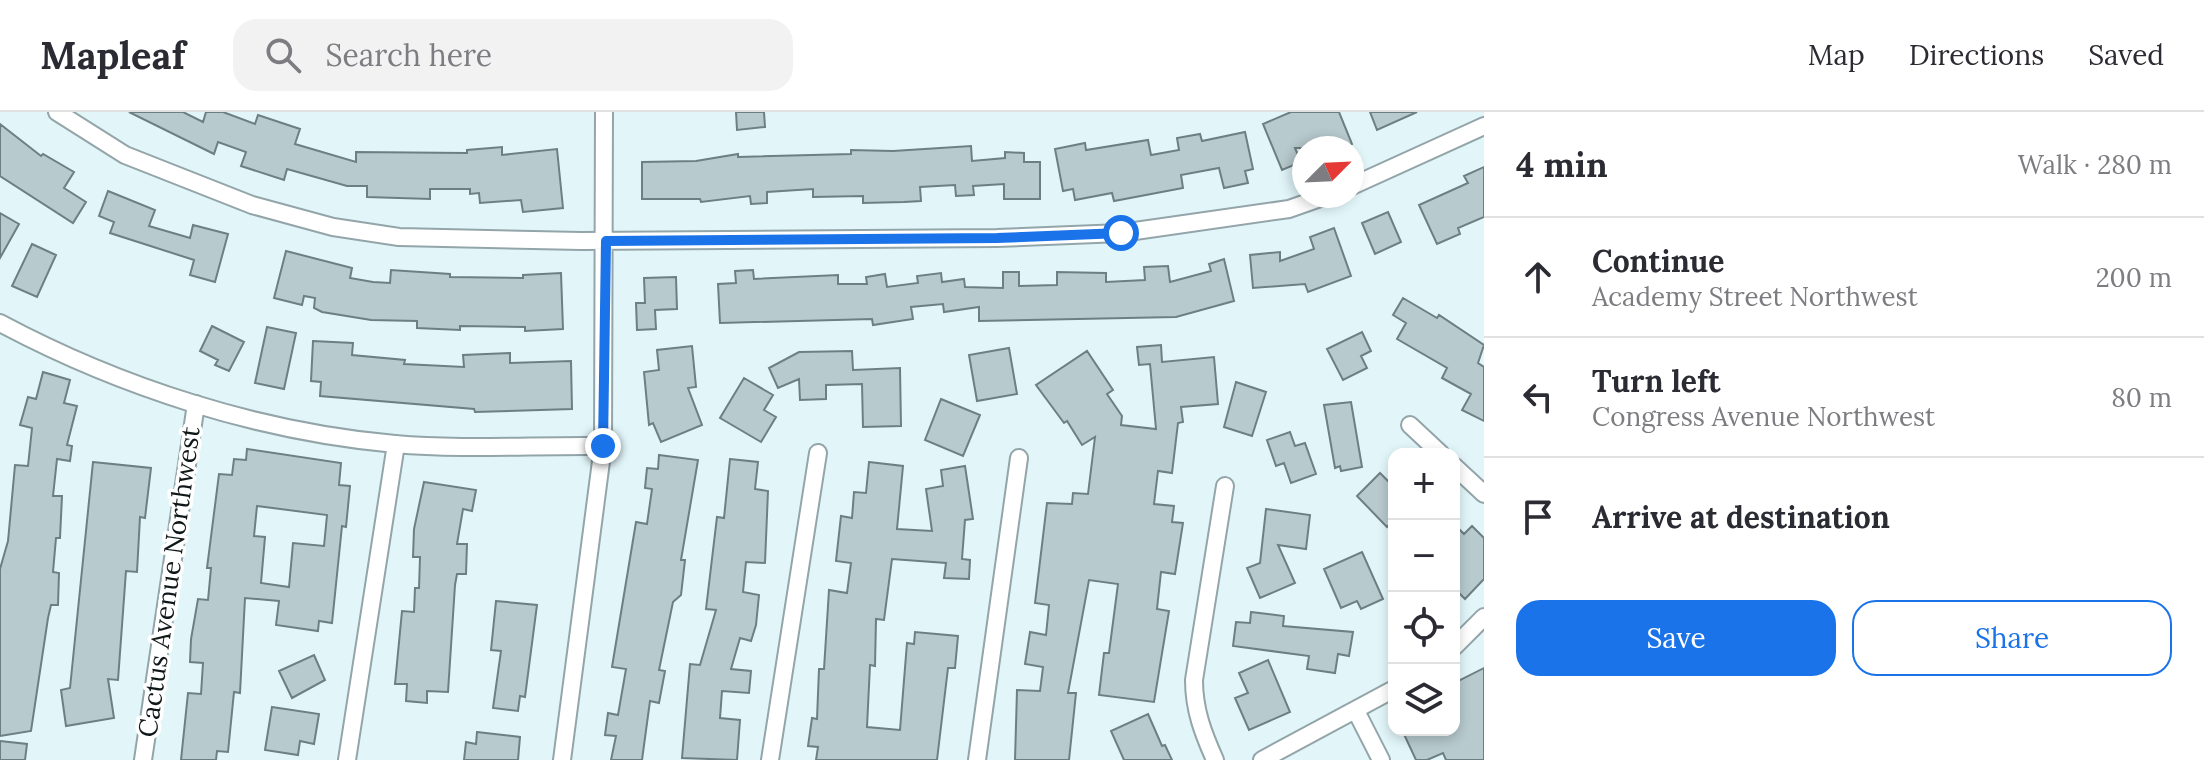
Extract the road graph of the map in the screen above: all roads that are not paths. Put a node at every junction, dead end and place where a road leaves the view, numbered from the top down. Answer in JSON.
{"nodes":[{"id":1,"x":57,"y":112,"type":"edge"},
{"id":2,"x":604,"y":112,"type":"edge"},
{"id":3,"x":1484,"y":126,"type":"edge"},
{"id":4,"x":1364,"y":181,"type":"edge"},
{"id":5,"x":1292,"y":208,"type":"edge"},
{"id":6,"x":606,"y":241,"type":"junction"},
{"id":7,"x":1,"y":328,"type":"edge"},
{"id":8,"x":196,"y":404,"type":"junction"},
{"id":9,"x":1410,"y":425,"type":"dead end"},
{"id":10,"x":396,"y":444,"type":"junction"},
{"id":11,"x":603,"y":446,"type":"junction"},
{"id":12,"x":1435,"y":448,"type":"edge"},
{"id":13,"x":818,"y":453,"type":"dead end"},
{"id":14,"x":1019,"y":458,"type":"dead end"},
{"id":15,"x":1460,"y":472,"type":"edge"},
{"id":16,"x":1225,"y":486,"type":"dead end"},
{"id":17,"x":1484,"y":494,"type":"edge"},
{"id":18,"x":1484,"y":617,"type":"edge"},
{"id":19,"x":1460,"y":641,"type":"edge"},
{"id":20,"x":1388,"y":692,"type":"edge"},
{"id":21,"x":1356,"y":711,"type":"junction"},
{"id":22,"x":143,"y":760,"type":"edge"},
{"id":23,"x":347,"y":760,"type":"edge"},
{"id":24,"x":562,"y":760,"type":"edge"},
{"id":25,"x":770,"y":760,"type":"edge"},
{"id":26,"x":977,"y":760,"type":"edge"},
{"id":27,"x":1215,"y":760,"type":"edge"},
{"id":28,"x":1262,"y":760,"type":"edge"},
{"id":29,"x":1381,"y":760,"type":"edge"}],
"edges":[{"from":1,"to":6,"type":"street"},
{"from":2,"to":6,"type":"street"},
{"from":3,"to":4,"type":"street"},
{"from":5,"to":6,"type":"street"},
{"from":6,"to":11,"type":"street"},
{"from":7,"to":8,"type":"street"},
{"from":8,"to":10,"type":"street"},
{"from":8,"to":22,"type":"street","name":"Cactus Avenue Northwest"},
{"from":9,"to":12,"type":"street"},
{"from":10,"to":11,"type":"street"},
{"from":10,"to":23,"type":"street"},
{"from":11,"to":24,"type":"street"},
{"from":13,"to":25,"type":"street"},
{"from":14,"to":26,"type":"street"},
{"from":15,"to":17,"type":"street"},
{"from":16,"to":27,"type":"street"},
{"from":18,"to":19,"type":"street"},
{"from":20,"to":21,"type":"street"},
{"from":21,"to":28,"type":"street"},
{"from":21,"to":29,"type":"street"}]}
